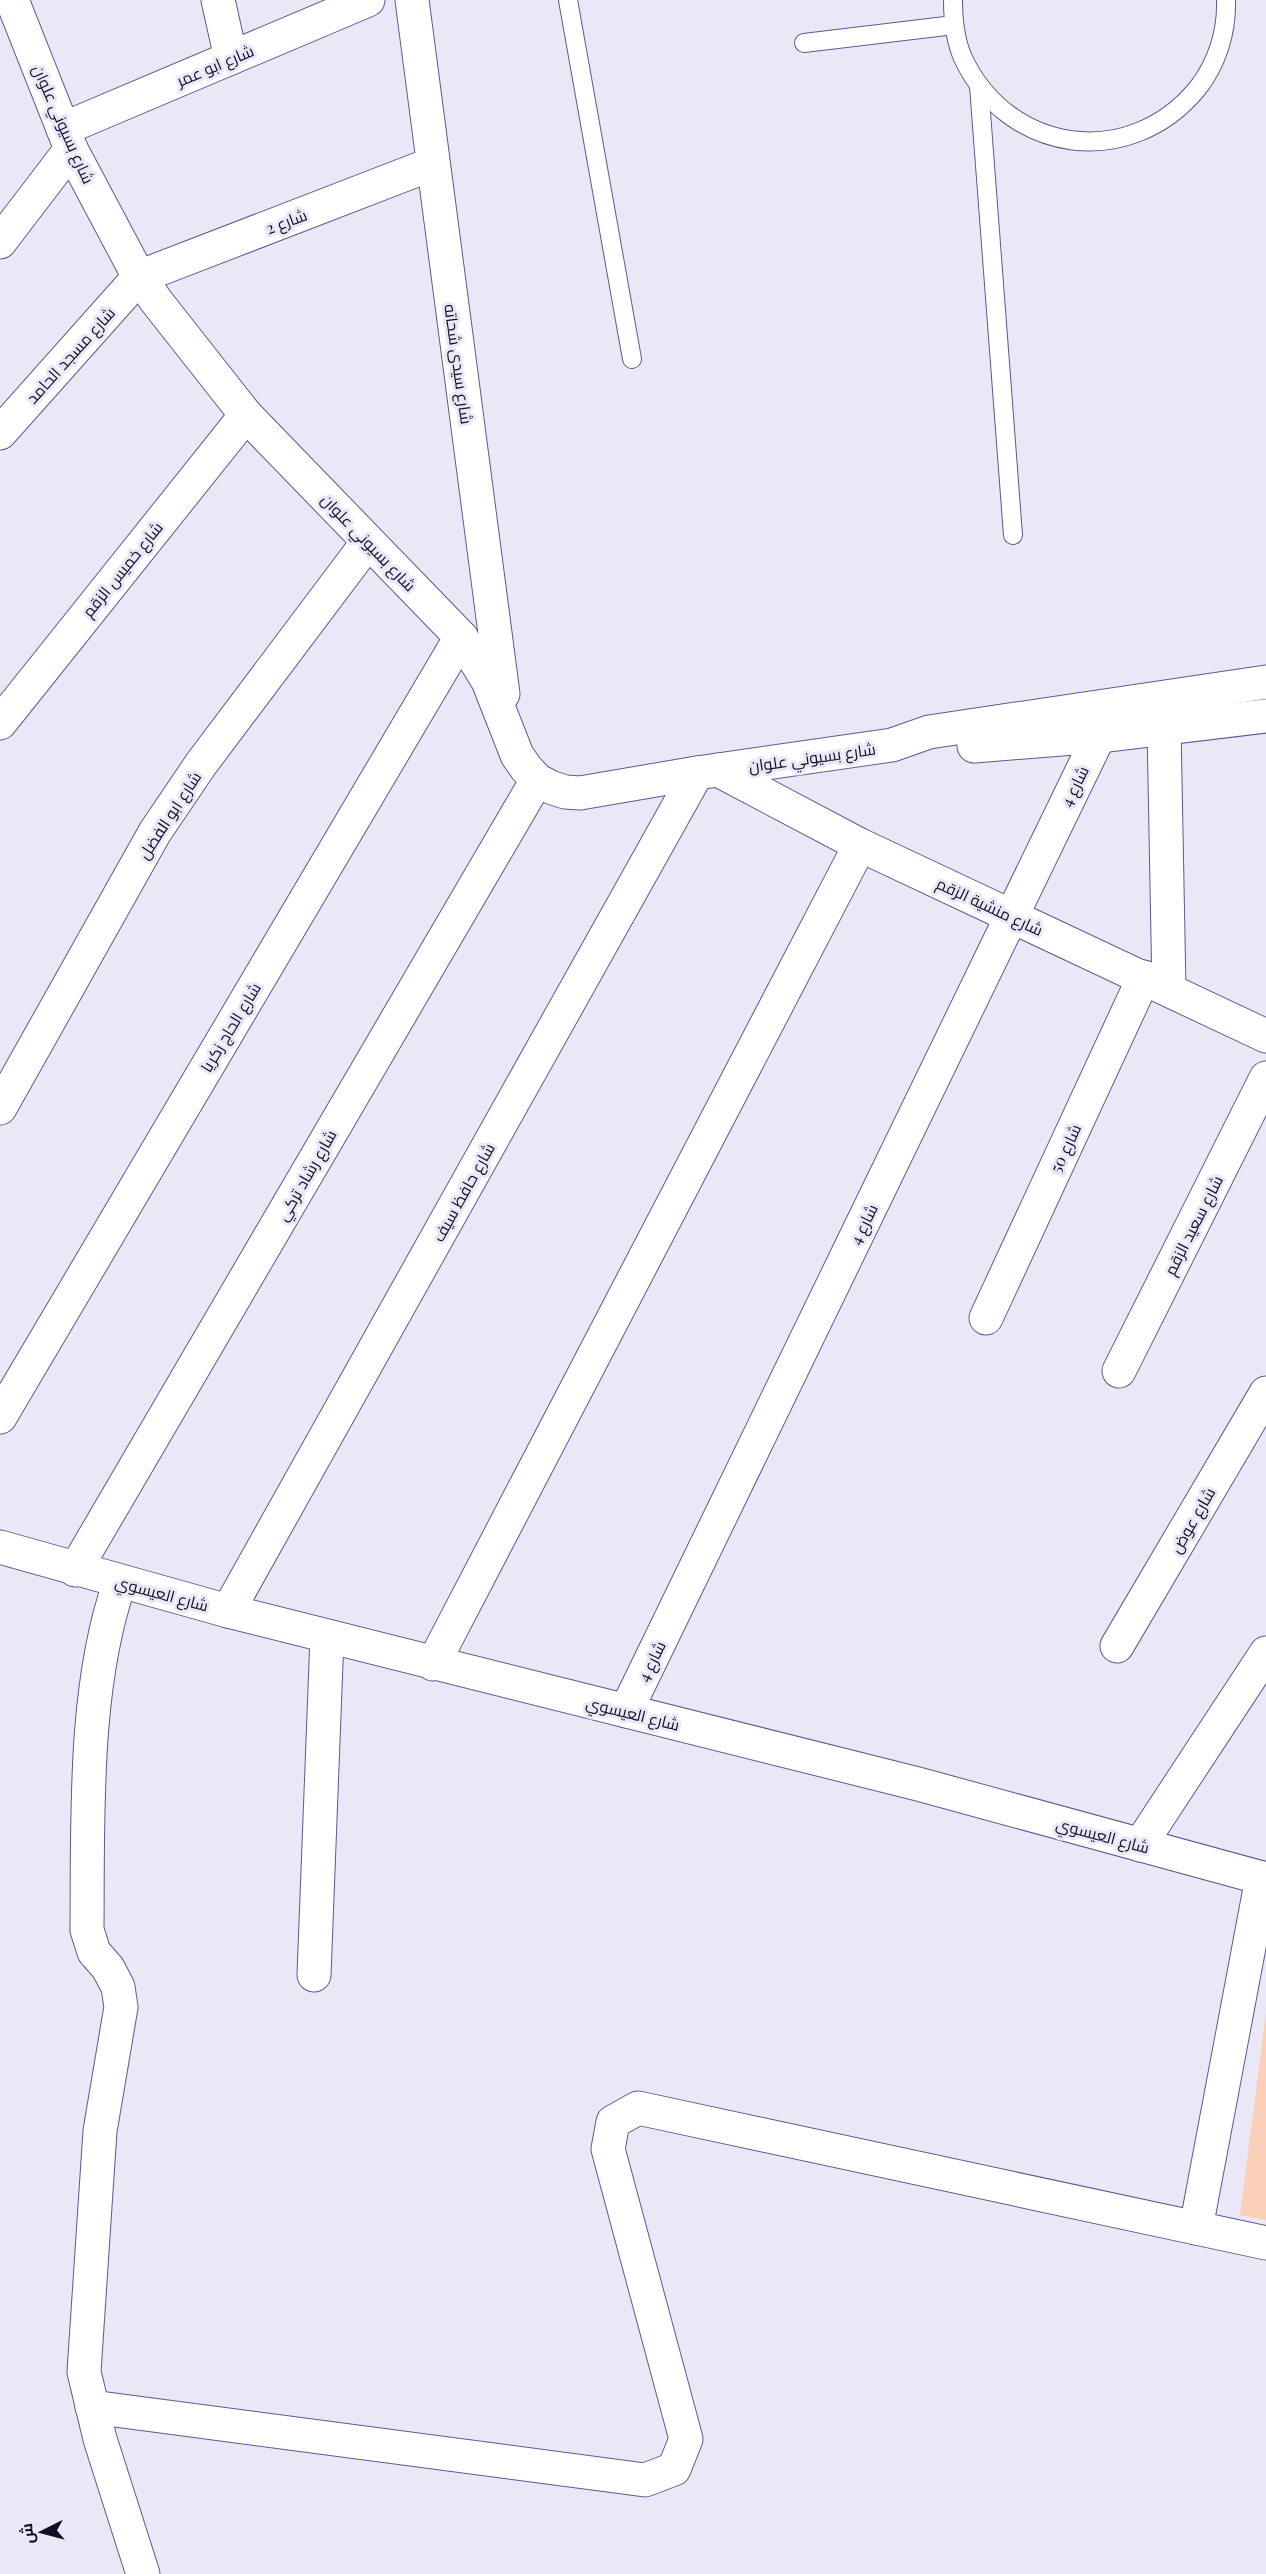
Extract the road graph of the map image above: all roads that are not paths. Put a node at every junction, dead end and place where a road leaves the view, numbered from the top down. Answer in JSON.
{"nodes":[{"id":1,"x":218,"y":0,"type":"edge"},
{"id":2,"x":368,"y":0,"type":"edge"},
{"id":3,"x":412,"y":0,"type":"edge"},
{"id":4,"x":567,"y":0,"type":"edge"},
{"id":5,"x":953,"y":0,"type":"edge"},
{"id":6,"x":1226,"y":0,"type":"edge"},
{"id":7,"x":9,"y":15,"type":"edge"},
{"id":8,"x":954,"y":25,"type":"junction"},
{"id":9,"x":804,"y":43,"type":"dead end"},
{"id":10,"x":231,"y":58,"type":"junction"},
{"id":11,"x":979,"y":86,"type":"junction"},
{"id":12,"x":67,"y":139,"type":"junction"},
{"id":13,"x":432,"y":164,"type":"junction"},
{"id":14,"x":0,"y":242,"type":"edge"},
{"id":15,"x":139,"y":277,"type":"junction"},
{"id":16,"x":632,"y":359,"type":"dead end"},
{"id":17,"x":246,"y":415,"type":"junction"},
{"id":18,"x":0,"y":434,"type":"edge"},
{"id":19,"x":1012,"y":535,"type":"dead end"},
{"id":20,"x":368,"y":542,"type":"junction"},
{"id":21,"x":460,"y":637,"type":"junction"},
{"id":22,"x":1266,"y":682,"type":"edge"},
{"id":23,"x":1266,"y":716,"type":"edge"},
{"id":24,"x":0,"y":723,"type":"edge"},
{"id":25,"x":1164,"y":727,"type":"junction"},
{"id":26,"x":507,"y":728,"type":"junction"},
{"id":27,"x":1099,"y":735,"type":"junction"},
{"id":28,"x":892,"y":745,"type":"junction"},
{"id":29,"x":707,"y":771,"type":"junction"},
{"id":30,"x":537,"y":780,"type":"junction"},
{"id":31,"x":860,"y":845,"type":"junction"},
{"id":32,"x":1011,"y":917,"type":"junction"},
{"id":33,"x":1156,"y":983,"type":"junction"},
{"id":34,"x":1266,"y":1036,"type":"edge"},
{"id":35,"x":1266,"y":1078,"type":"edge"},
{"id":36,"x":0,"y":1108,"type":"edge"},
{"id":37,"x":986,"y":1318,"type":"dead end"},
{"id":38,"x":1119,"y":1371,"type":"dead end"},
{"id":39,"x":1266,"y":1394,"type":"edge"},
{"id":40,"x":0,"y":1417,"type":"edge"},
{"id":41,"x":0,"y":1546,"type":"edge"},
{"id":42,"x":75,"y":1570,"type":"junction"},
{"id":43,"x":120,"y":1582,"type":"junction"},
{"id":44,"x":228,"y":1611,"type":"junction"},
{"id":45,"x":327,"y":1637,"type":"junction"},
{"id":46,"x":1117,"y":1646,"type":"dead end"},
{"id":47,"x":1266,"y":1653,"type":"edge"},
{"id":48,"x":434,"y":1664,"type":"junction"},
{"id":49,"x":626,"y":1711,"type":"junction"},
{"id":50,"x":1140,"y":1845,"type":"junction"},
{"id":51,"x":1264,"y":1879,"type":"edge"},
{"id":52,"x":315,"y":1975,"type":"dead end"},
{"id":53,"x":1197,"y":2228,"type":"junction"},
{"id":54,"x":1266,"y":2243,"type":"edge"},
{"id":55,"x":92,"y":2407,"type":"junction"},
{"id":56,"x":143,"y":2574,"type":"edge"}],
"edges":[{"from":1,"to":10,"type":"street"},
{"from":2,"to":10,"type":"street","name":"شارع ابو عمر"},
{"from":3,"to":13,"type":"street","name":"شارع سيدى شحاته"},
{"from":4,"to":16,"type":"lane"},
{"from":5,"to":8,"type":"lane"},
{"from":6,"to":11,"type":"lane"},
{"from":7,"to":12,"type":"street","name":"شارع بسيوني علوان"},
{"from":8,"to":9,"type":"lane"},
{"from":8,"to":11,"type":"lane"},
{"from":10,"to":12,"type":"street","name":"شارع ابو عمر"},
{"from":11,"to":19,"type":"lane"},
{"from":12,"to":14,"type":"street"},
{"from":12,"to":15,"type":"street","name":"شارع بسيوني علوان"},
{"from":13,"to":15,"type":"street","name":"شارع 2"},
{"from":13,"to":26,"type":"street","name":"شارع سيدى شحاته"},
{"from":15,"to":17,"type":"street","name":"شارع بسيوني علوان"},
{"from":15,"to":18,"type":"street","name":"شارع مسجد الحامد"},
{"from":17,"to":20,"type":"street","name":"شارع بسيوني علوان"},
{"from":17,"to":24,"type":"street","name":"شارع خميس الزقم"},
{"from":20,"to":21,"type":"street","name":"شارع بسيوني علوان"},
{"from":20,"to":36,"type":"street","name":"شارع ابو الفضل"},
{"from":21,"to":26,"type":"street","name":"شارع بسيوني علوان"},
{"from":21,"to":40,"type":"street","name":"شارع الحاج زكريا"},
{"from":22,"to":28,"type":"street","name":"شارع بسيوني علوان"},
{"from":23,"to":25,"type":"street","name":"شارع بسيوني علوان"},
{"from":25,"to":27,"type":"street","name":"شارع بسيوني علوان"},
{"from":25,"to":33,"type":"street"},
{"from":26,"to":30,"type":"street","name":"شارع بسيوني علوان"},
{"from":27,"to":28,"type":"street","name":"شارع بسيوني علوان"},
{"from":27,"to":32,"type":"street","name":"شارع 4"},
{"from":28,"to":29,"type":"street","name":"شارع بسيوني علوان"},
{"from":29,"to":30,"type":"street","name":"شارع بسيوني علوان"},
{"from":29,"to":31,"type":"street","name":"شارع منشية الزقم"},
{"from":29,"to":44,"type":"street","name":"شارع حافظ سيف"},
{"from":30,"to":42,"type":"street","name":"شارع رشاد تركي"},
{"from":31,"to":32,"type":"street","name":"شارع منشية الزقم"},
{"from":31,"to":48,"type":"street"},
{"from":32,"to":33,"type":"street","name":"شارع منشية الزقم"},
{"from":32,"to":49,"type":"street","name":"شارع 4"},
{"from":33,"to":34,"type":"street","name":"شارع منشية الزقم"},
{"from":33,"to":37,"type":"street","name":"شارع 50"},
{"from":35,"to":38,"type":"street","name":"شارع سعيد الزقم"},
{"from":39,"to":46,"type":"street","name":"شارع عوض"},
{"from":41,"to":42,"type":"street","name":"شارع العيسوي"},
{"from":42,"to":43,"type":"street","name":"شارع العيسوي"},
{"from":43,"to":44,"type":"street","name":"شارع العيسوي"},
{"from":43,"to":55,"type":"street"},
{"from":44,"to":45,"type":"street","name":"شارع العيسوي"},
{"from":45,"to":48,"type":"street","name":"شارع العيسوي"},
{"from":45,"to":52,"type":"street"},
{"from":47,"to":50,"type":"street"},
{"from":48,"to":49,"type":"street","name":"شارع العيسوي"},
{"from":49,"to":50,"type":"street","name":"شارع العيسوي"},
{"from":50,"to":51,"type":"street","name":"شارع العيسوي"},
{"from":51,"to":53,"type":"street"},
{"from":53,"to":54,"type":"street"},
{"from":53,"to":55,"type":"street"},
{"from":55,"to":56,"type":"street"}]}
